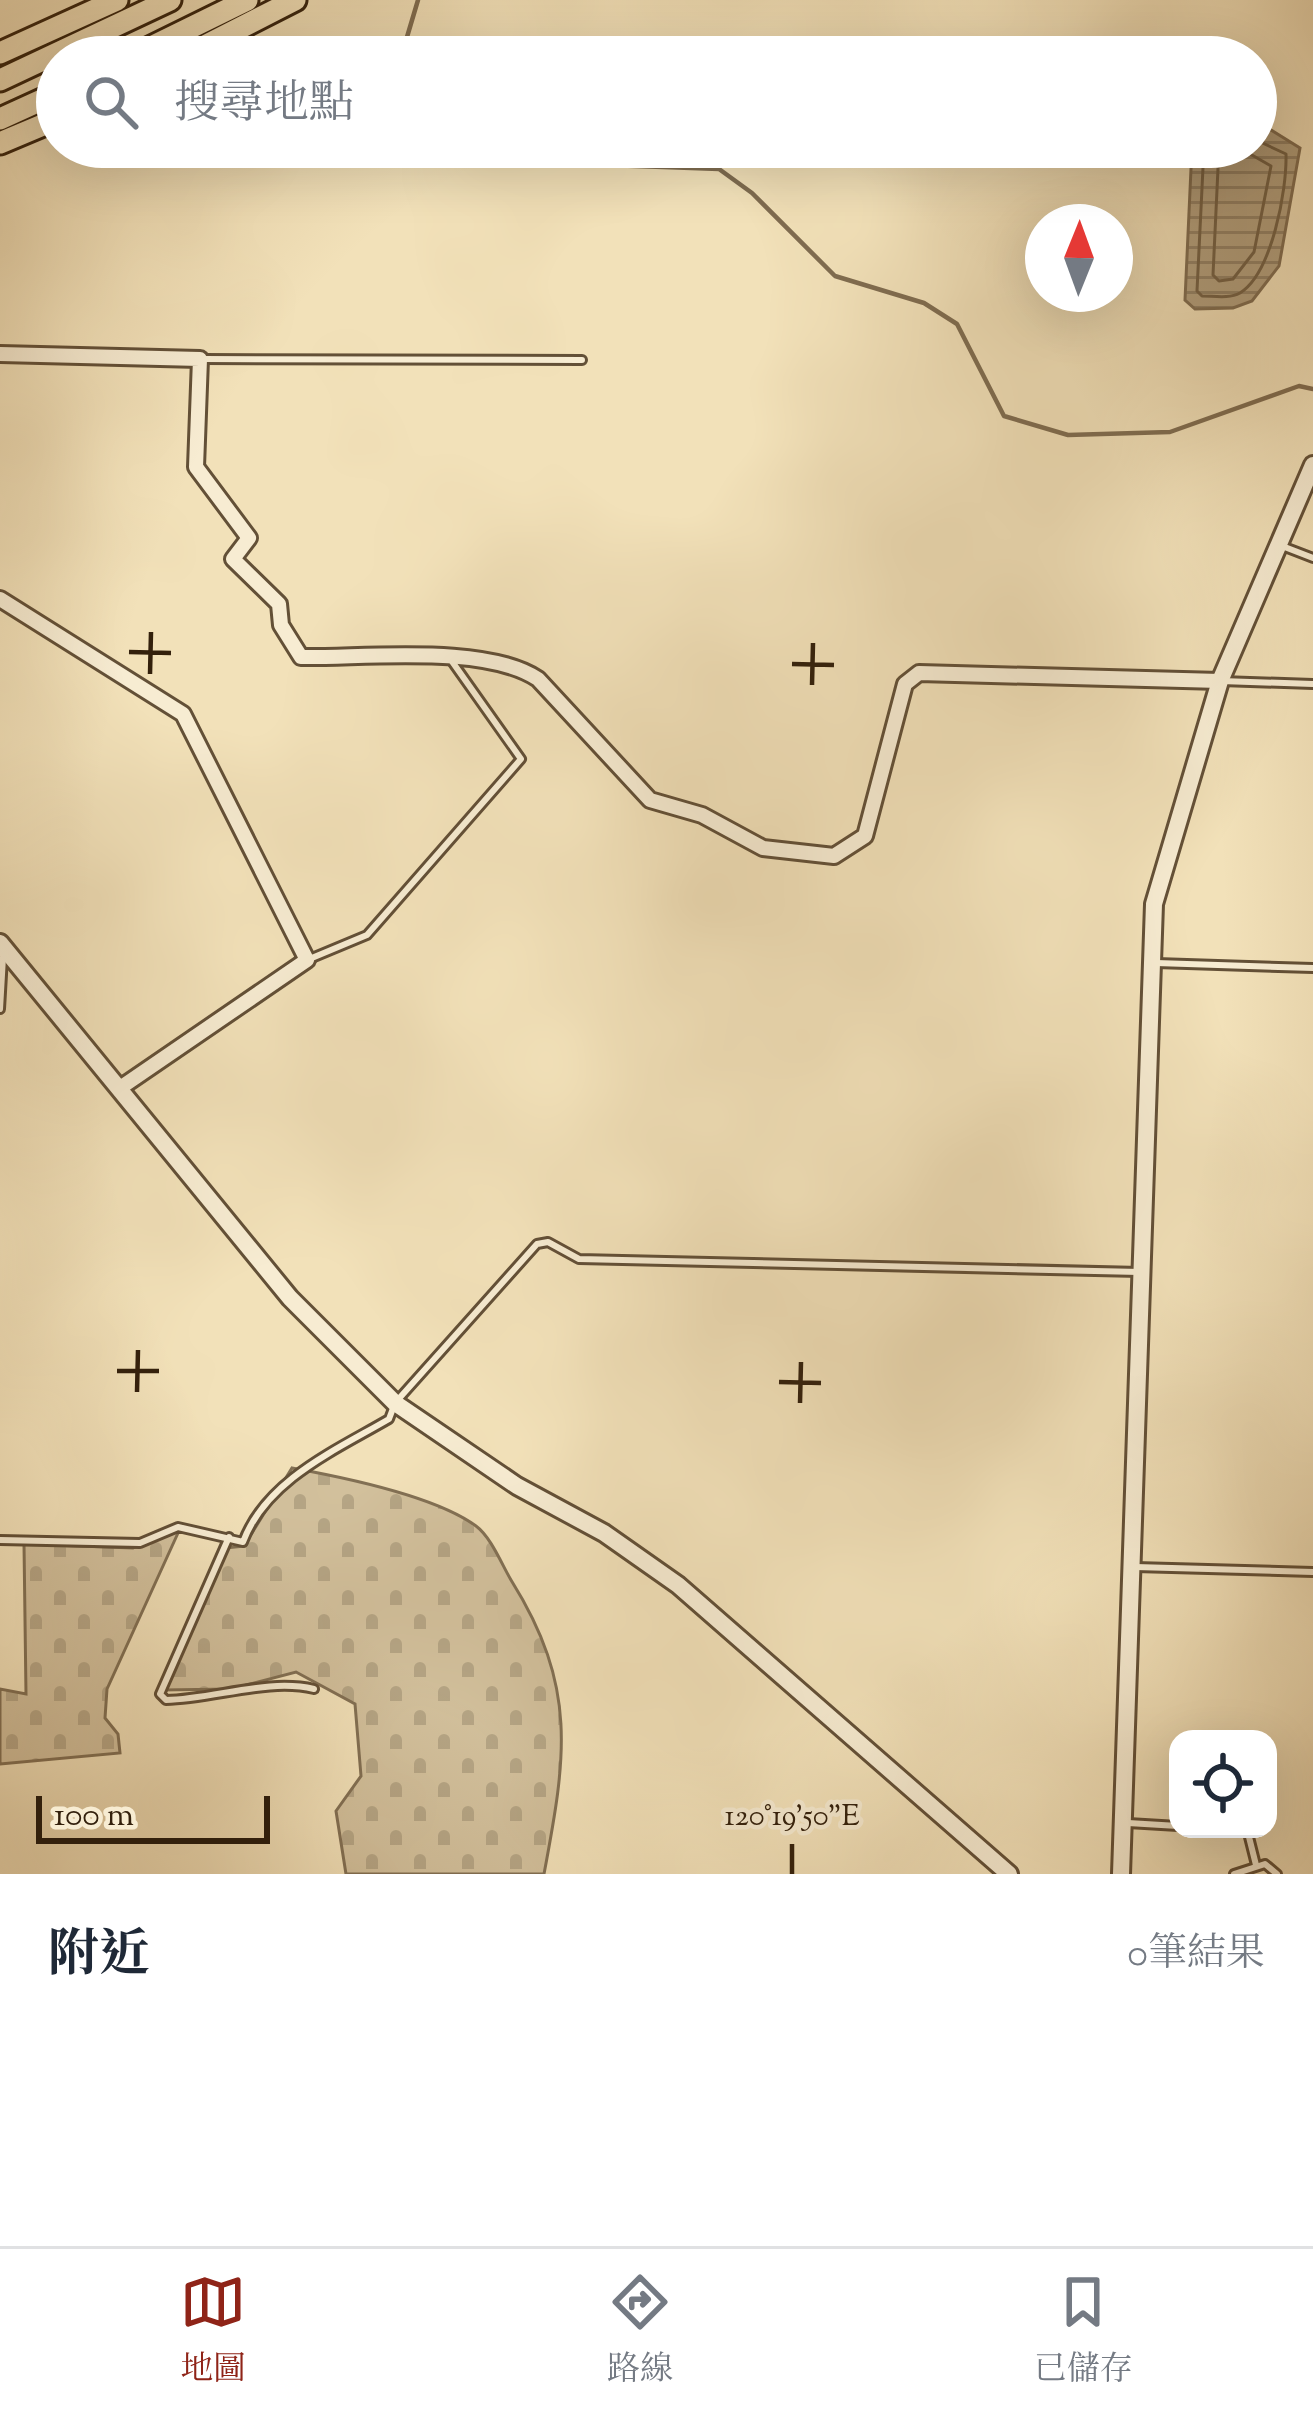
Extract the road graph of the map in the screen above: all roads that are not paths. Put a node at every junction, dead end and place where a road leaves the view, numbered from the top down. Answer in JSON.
{"nodes":[{"id":1,"x":117,"y":0,"type":"edge"},
{"id":2,"x":170,"y":0,"type":"edge"},
{"id":3,"x":247,"y":0,"type":"edge"},
{"id":4,"x":295,"y":0,"type":"edge"},
{"id":5,"x":38,"y":36,"type":"edge"},
{"id":6,"x":94,"y":36,"type":"edge"},
{"id":7,"x":173,"y":36,"type":"edge"},
{"id":8,"x":224,"y":36,"type":"edge"},
{"id":9,"x":36,"y":37,"type":"edge"},
{"id":10,"x":0,"y":53,"type":"edge"},
{"id":11,"x":36,"y":63,"type":"edge"},
{"id":12,"x":0,"y":80,"type":"edge"},
{"id":13,"x":36,"y":102,"type":"edge"},
{"id":14,"x":0,"y":118,"type":"edge"},
{"id":15,"x":36,"y":127,"type":"edge"},
{"id":16,"x":0,"y":142,"type":"edge"},
{"id":17,"x":0,"y":354,"type":"edge"},
{"id":18,"x":200,"y":359,"type":"junction"},
{"id":19,"x":582,"y":360,"type":"dead end"},
{"id":20,"x":1313,"y":464,"type":"edge"},
{"id":21,"x":1279,"y":544,"type":"junction"},
{"id":22,"x":1313,"y":558,"type":"edge"},
{"id":23,"x":0,"y":599,"type":"edge"},
{"id":24,"x":451,"y":660,"type":"junction"},
{"id":25,"x":1220,"y":681,"type":"junction"},
{"id":26,"x":1313,"y":684,"type":"edge"},
{"id":27,"x":2,"y":945,"type":"edge"},
{"id":28,"x":308,"y":960,"type":"junction"},
{"id":29,"x":1152,"y":963,"type":"junction"},
{"id":30,"x":1313,"y":968,"type":"edge"},
{"id":31,"x":0,"y":1009,"type":"edge"},
{"id":32,"x":120,"y":1088,"type":"junction"},
{"id":33,"x":1144,"y":1272,"type":"junction"},
{"id":34,"x":395,"y":1403,"type":"junction"},
{"id":35,"x":229,"y":1537,"type":"junction"},
{"id":36,"x":0,"y":1540,"type":"edge"},
{"id":37,"x":1135,"y":1567,"type":"junction"},
{"id":38,"x":1313,"y":1572,"type":"edge"},
{"id":39,"x":314,"y":1689,"type":"dead end"},
{"id":40,"x":1124,"y":1823,"type":"junction"},
{"id":41,"x":1169,"y":1826,"type":"edge"},
{"id":42,"x":1249,"y":1838,"type":"edge"},
{"id":43,"x":1256,"y":1865,"type":"junction"},
{"id":44,"x":1009,"y":1874,"type":"edge"},
{"id":45,"x":1121,"y":1874,"type":"edge"},
{"id":46,"x":1234,"y":1874,"type":"edge"},
{"id":47,"x":1277,"y":1874,"type":"edge"}],
"edges":[{"from":1,"to":5,"type":"main road"},
{"from":2,"to":6,"type":"main road"},
{"from":3,"to":7,"type":"main road"},
{"from":4,"to":8,"type":"main road"},
{"from":9,"to":10,"type":"main road"},
{"from":11,"to":12,"type":"main road"},
{"from":13,"to":14,"type":"main road"},
{"from":15,"to":16,"type":"main road"},
{"from":17,"to":18,"type":"street"},
{"from":18,"to":19,"type":"lane"},
{"from":18,"to":24,"type":"street"},
{"from":20,"to":21,"type":"street"},
{"from":21,"to":22,"type":"lane"},
{"from":21,"to":25,"type":"street"},
{"from":23,"to":28,"type":"street"},
{"from":24,"to":25,"type":"street"},
{"from":24,"to":28,"type":"lane"},
{"from":25,"to":26,"type":"lane"},
{"from":25,"to":29,"type":"street"},
{"from":27,"to":31,"type":"lane"},
{"from":27,"to":32,"type":"street"},
{"from":28,"to":32,"type":"street"},
{"from":29,"to":30,"type":"lane"},
{"from":29,"to":33,"type":"street"},
{"from":32,"to":34,"type":"street"},
{"from":33,"to":34,"type":"lane"},
{"from":33,"to":37,"type":"street"},
{"from":34,"to":35,"type":"lane"},
{"from":34,"to":44,"type":"street"},
{"from":35,"to":36,"type":"lane"},
{"from":35,"to":39,"type":"lane"},
{"from":37,"to":38,"type":"lane"},
{"from":37,"to":40,"type":"street"},
{"from":40,"to":41,"type":"lane"},
{"from":40,"to":45,"type":"street"},
{"from":42,"to":43,"type":"lane"},
{"from":43,"to":46,"type":"lane"},
{"from":43,"to":47,"type":"lane"}]}
